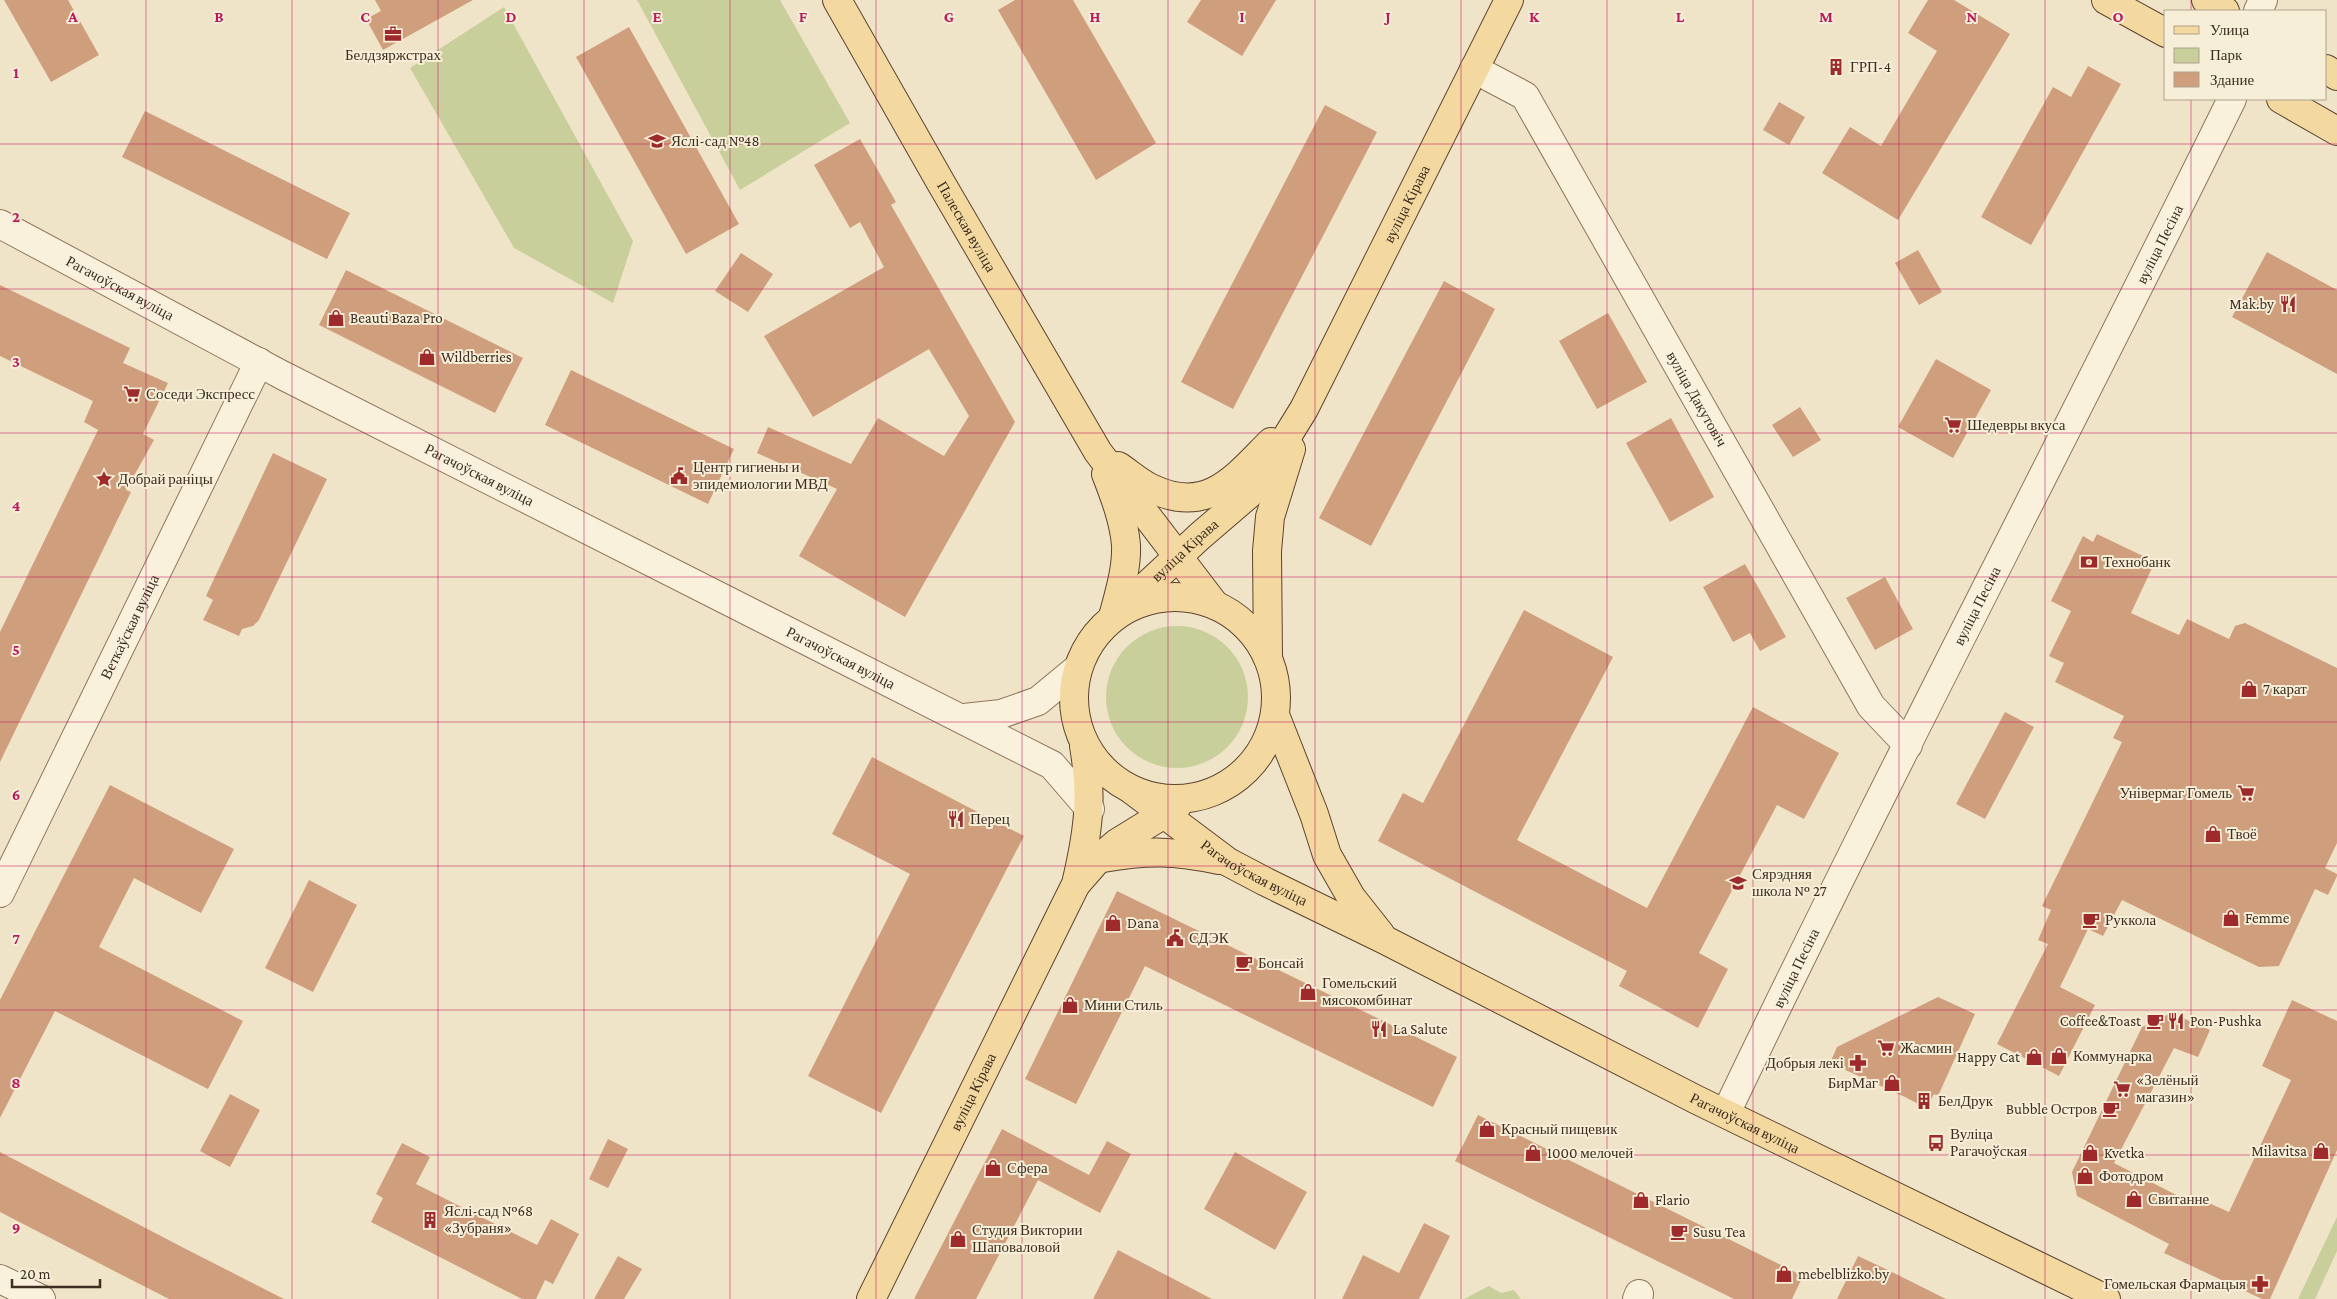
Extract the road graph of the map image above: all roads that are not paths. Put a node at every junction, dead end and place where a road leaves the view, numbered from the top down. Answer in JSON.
{"nodes":[{"id":1,"x":837,"y":0,"type":"edge"},
{"id":2,"x":1509,"y":0,"type":"edge"},
{"id":3,"x":2106,"y":0,"type":"edge"},
{"id":4,"x":2206,"y":0,"type":"edge"},
{"id":5,"x":2224,"y":10,"type":"edge"},
{"id":6,"x":2164,"y":32,"type":"edge"},
{"id":7,"x":1474,"y":69,"type":"junction"},
{"id":8,"x":2232,"y":100,"type":"edge"},
{"id":9,"x":2283,"y":100,"type":"edge"},
{"id":10,"x":2337,"y":131,"type":"edge"},
{"id":11,"x":0,"y":224,"type":"edge"},
{"id":12,"x":260,"y":362,"type":"junction"},
{"id":13,"x":1304,"y":409,"type":"junction"},
{"id":14,"x":1098,"y":452,"type":"junction"},
{"id":15,"x":1179,"y":556,"type":"junction"},
{"id":16,"x":1214,"y":605,"type":"junction"},
{"id":17,"x":1113,"y":617,"type":"junction"},
{"id":18,"x":1268,"y":658,"type":"junction"},
{"id":19,"x":1078,"y":668,"type":"junction"},
{"id":20,"x":1275,"y":715,"type":"junction"},
{"id":21,"x":964,"y":718,"type":"junction"},
{"id":22,"x":1083,"y":742,"type":"junction"},
{"id":23,"x":1908,"y":745,"type":"junction"},
{"id":24,"x":1132,"y":790,"type":"junction"},
{"id":25,"x":1189,"y":799,"type":"junction"},
{"id":26,"x":1090,"y":809,"type":"junction"},
{"id":27,"x":1163,"y":815,"type":"junction"},
{"id":28,"x":1098,"y":858,"type":"junction"},
{"id":29,"x":1228,"y":862,"type":"junction"},
{"id":30,"x":1076,"y":884,"type":"junction"},
{"id":31,"x":0,"y":893,"type":"edge"},
{"id":32,"x":1385,"y":940,"type":"junction"},
{"id":33,"x":1726,"y":1113,"type":"junction"},
{"id":34,"x":0,"y":1279,"type":"edge"},
{"id":35,"x":40,"y":1299,"type":"edge"},
{"id":36,"x":871,"y":1299,"type":"edge"},
{"id":37,"x":2106,"y":1299,"type":"edge"}],
"edges":[{"from":1,"to":14,"type":"main road","name":"Палеская вуліца"},
{"from":2,"to":7,"type":"main road","name":"вуліца Кірава"},
{"from":3,"to":6,"type":"main road"},
{"from":4,"to":5,"type":"main road"},
{"from":7,"to":13,"type":"main road","name":"вуліца Кірава"},
{"from":7,"to":23,"type":"street","name":"вуліца Дакутовіч"},
{"from":8,"to":23,"type":"street","name":"вуліца Песіна"},
{"from":9,"to":10,"type":"main road"},
{"from":11,"to":12,"type":"street","name":"Рагачоўская вуліца"},
{"from":12,"to":21,"type":"street","name":"Рагачоўская вуліца"},
{"from":12,"to":31,"type":"street","name":"Веткаўская вуліца"},
{"from":13,"to":14,"type":"main road"},
{"from":13,"to":15,"type":"main road","name":"вуліца Кірава"},
{"from":13,"to":18,"type":"main road","name":"вуліца Кірава"},
{"from":14,"to":15,"type":"main road","name":"Палеская вуліца"},
{"from":14,"to":17,"type":"main road","name":"Палеская вуліца"},
{"from":15,"to":16,"type":"main road","name":"Палеская вуліца"},
{"from":15,"to":17,"type":"main road","name":"вуліца Кірава"},
{"from":16,"to":17,"type":"main road"},
{"from":16,"to":18,"type":"main road"},
{"from":17,"to":19,"type":"main road","name":"вуліца Кірава"},
{"from":18,"to":20,"type":"main road"},
{"from":19,"to":21,"type":"street","name":"Рагачоўская вуліца"},
{"from":19,"to":22,"type":"main road","name":"вуліца Кірава"},
{"from":20,"to":25,"type":"main road"},
{"from":20,"to":32,"type":"main road","name":"Рагачоўская вуліца"},
{"from":21,"to":26,"type":"street","name":"Рагачоўская вуліца"},
{"from":22,"to":24,"type":"main road"},
{"from":22,"to":26,"type":"main road","name":"вуліца Кірава"},
{"from":23,"to":33,"type":"street","name":"вуліца Песіна"},
{"from":24,"to":25,"type":"main road"},
{"from":24,"to":27,"type":"main road","name":"Рагачоўская вуліца"},
{"from":25,"to":27,"type":"main road","name":"вуліца Кірава"},
{"from":26,"to":30,"type":"main road","name":"вуліца Кірава"},
{"from":27,"to":28,"type":"main road","name":"вуліца Кірава"},
{"from":27,"to":29,"type":"main road","name":"Рагачоўская вуліца"},
{"from":28,"to":29,"type":"main road"},
{"from":28,"to":30,"type":"main road","name":"вуліца Кірава"},
{"from":29,"to":32,"type":"main road","name":"Рагачоўская вуліца"},
{"from":30,"to":36,"type":"main road","name":"вуліца Кірава"},
{"from":32,"to":33,"type":"main road","name":"Рагачоўская вуліца"},
{"from":33,"to":37,"type":"main road","name":"Рагачоўская вуліца"},
{"from":34,"to":35,"type":"street"}]}
